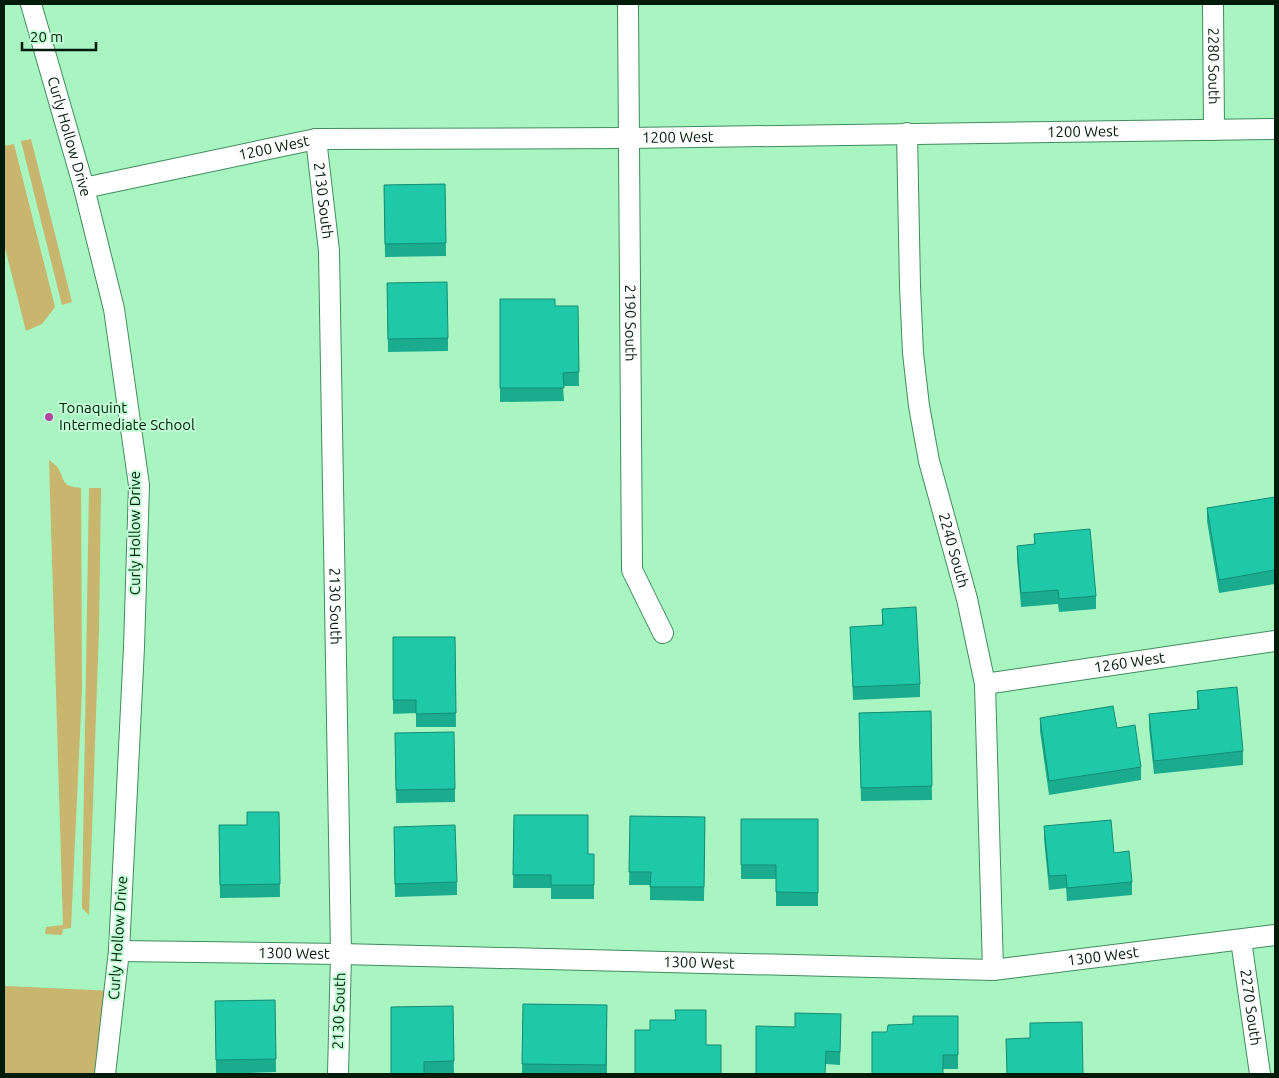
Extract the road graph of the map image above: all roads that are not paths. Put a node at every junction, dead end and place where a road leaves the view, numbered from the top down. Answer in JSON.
{"nodes":[{"id":1,"x":31,"y":4,"type":"edge"},
{"id":2,"x":628,"y":4,"type":"edge"},
{"id":3,"x":1212,"y":4,"type":"edge"},
{"id":4,"x":1275,"y":129,"type":"edge"},
{"id":5,"x":1214,"y":130,"type":"junction"},
{"id":6,"x":907,"y":133,"type":"junction"},
{"id":7,"x":629,"y":138,"type":"junction"},
{"id":8,"x":316,"y":139,"type":"junction"},
{"id":9,"x":84,"y":188,"type":"junction"},
{"id":10,"x":663,"y":633,"type":"dead end"},
{"id":11,"x":1275,"y":641,"type":"edge"},
{"id":12,"x":985,"y":684,"type":"junction"},
{"id":13,"x":1275,"y":934,"type":"edge"},
{"id":14,"x":1241,"y":940,"type":"junction"},
{"id":15,"x":119,"y":951,"type":"junction"},
{"id":16,"x":341,"y":954,"type":"junction"},
{"id":17,"x":993,"y":970,"type":"junction"},
{"id":18,"x":105,"y":1074,"type":"edge"},
{"id":19,"x":338,"y":1074,"type":"edge"},
{"id":20,"x":1260,"y":1074,"type":"edge"}],
"edges":[{"from":1,"to":9,"type":"street","name":"Curly Hollow Drive"},
{"from":2,"to":7,"type":"street","name":"2190 South"},
{"from":3,"to":5,"type":"street","name":"2280 South"},
{"from":4,"to":5,"type":"street","name":"1200 West"},
{"from":5,"to":6,"type":"street","name":"1200 West"},
{"from":6,"to":7,"type":"street","name":"1200 West"},
{"from":6,"to":12,"type":"street","name":"2240 South"},
{"from":7,"to":8,"type":"street","name":"1200 West"},
{"from":7,"to":10,"type":"street","name":"2190 South"},
{"from":8,"to":9,"type":"street","name":"1200 West"},
{"from":8,"to":16,"type":"street","name":"2130 South"},
{"from":9,"to":15,"type":"street","name":"Curly Hollow Drive"},
{"from":11,"to":12,"type":"street","name":"1260 West"},
{"from":12,"to":17,"type":"street","name":"2240 South"},
{"from":13,"to":14,"type":"street","name":"1300 West"},
{"from":14,"to":17,"type":"street","name":"1300 West"},
{"from":14,"to":20,"type":"street","name":"2270 South"},
{"from":15,"to":16,"type":"street","name":"1300 West"},
{"from":15,"to":18,"type":"street","name":"Curly Hollow Drive"},
{"from":16,"to":17,"type":"street","name":"1300 West"},
{"from":16,"to":19,"type":"street","name":"2130 South"}]}
